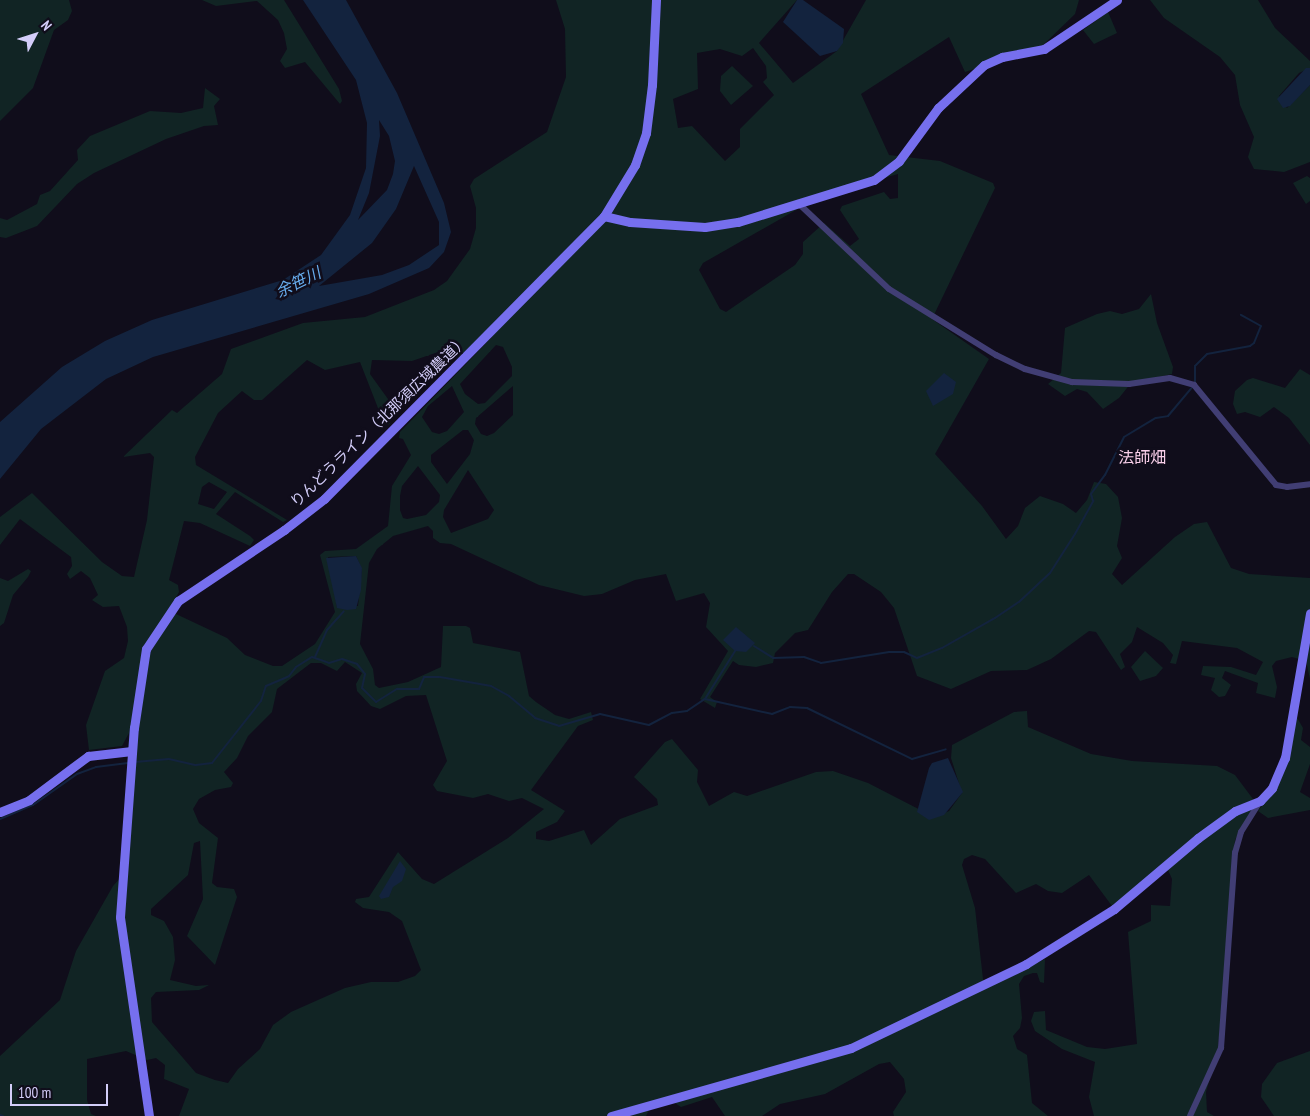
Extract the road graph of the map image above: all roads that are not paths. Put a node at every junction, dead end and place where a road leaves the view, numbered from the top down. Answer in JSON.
{"nodes":[{"id":1,"x":656,"y":0,"type":"edge"},
{"id":2,"x":1117,"y":0,"type":"edge"},
{"id":3,"x":798,"y":203,"type":"junction"},
{"id":4,"x":604,"y":216,"type":"junction"},
{"id":5,"x":1310,"y":484,"type":"edge"},
{"id":6,"x":1310,"y":613,"type":"edge"},
{"id":7,"x":132,"y":751,"type":"junction"},
{"id":8,"x":1260,"y":801,"type":"junction"},
{"id":9,"x":0,"y":812,"type":"edge"},
{"id":10,"x":149,"y":1116,"type":"edge"},
{"id":11,"x":611,"y":1116,"type":"edge"},
{"id":12,"x":1190,"y":1116,"type":"edge"}],
"edges":[{"from":1,"to":4,"type":"street","name":"りんどうライン（北那須広域農道）"},
{"from":2,"to":3,"type":"street"},
{"from":3,"to":4,"type":"street"},
{"from":3,"to":5,"type":"street"},
{"from":4,"to":7,"type":"street","name":"りんどうライン（北那須広域農道）"},
{"from":6,"to":8,"type":"street"},
{"from":7,"to":9,"type":"street"},
{"from":7,"to":10,"type":"street","name":"りんどうライン（北那須広域農道）"},
{"from":8,"to":11,"type":"street"},
{"from":8,"to":12,"type":"street"}]}
